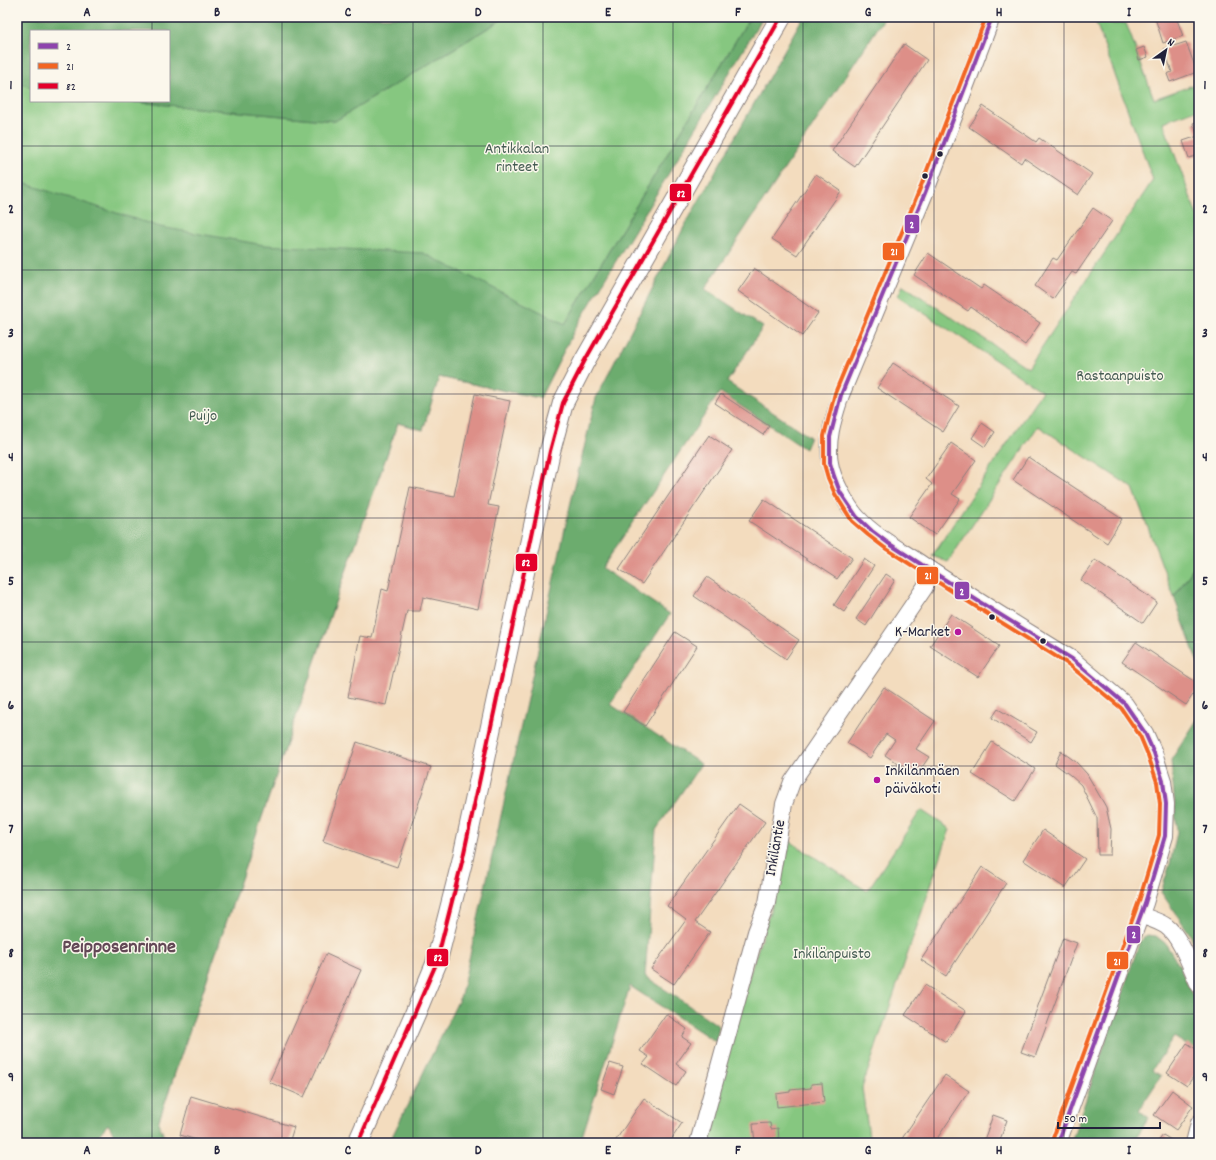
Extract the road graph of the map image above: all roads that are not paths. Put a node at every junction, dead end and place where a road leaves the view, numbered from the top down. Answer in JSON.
{"nodes":[{"id":1,"x":781,"y":17,"type":"edge"},
{"id":2,"x":992,"y":17,"type":"edge"},
{"id":3,"x":925,"y":586,"type":"dead end"},
{"id":4,"x":1140,"y":915,"type":"junction"},
{"id":5,"x":1199,"y":985,"type":"edge"},
{"id":6,"x":1199,"y":1123,"type":"edge"},
{"id":7,"x":358,"y":1143,"type":"edge"},
{"id":8,"x":698,"y":1143,"type":"edge"},
{"id":9,"x":1058,"y":1143,"type":"edge"},
{"id":10,"x":1194,"y":1143,"type":"edge"}],
"edges":[{"from":1,"to":7,"type":"main road"},
{"from":2,"to":4,"type":"street"},
{"from":3,"to":8,"type":"street","name":"Inkiläntie"},
{"from":4,"to":5,"type":"street"},
{"from":4,"to":9,"type":"street"},
{"from":6,"to":10,"type":"street"}]}
